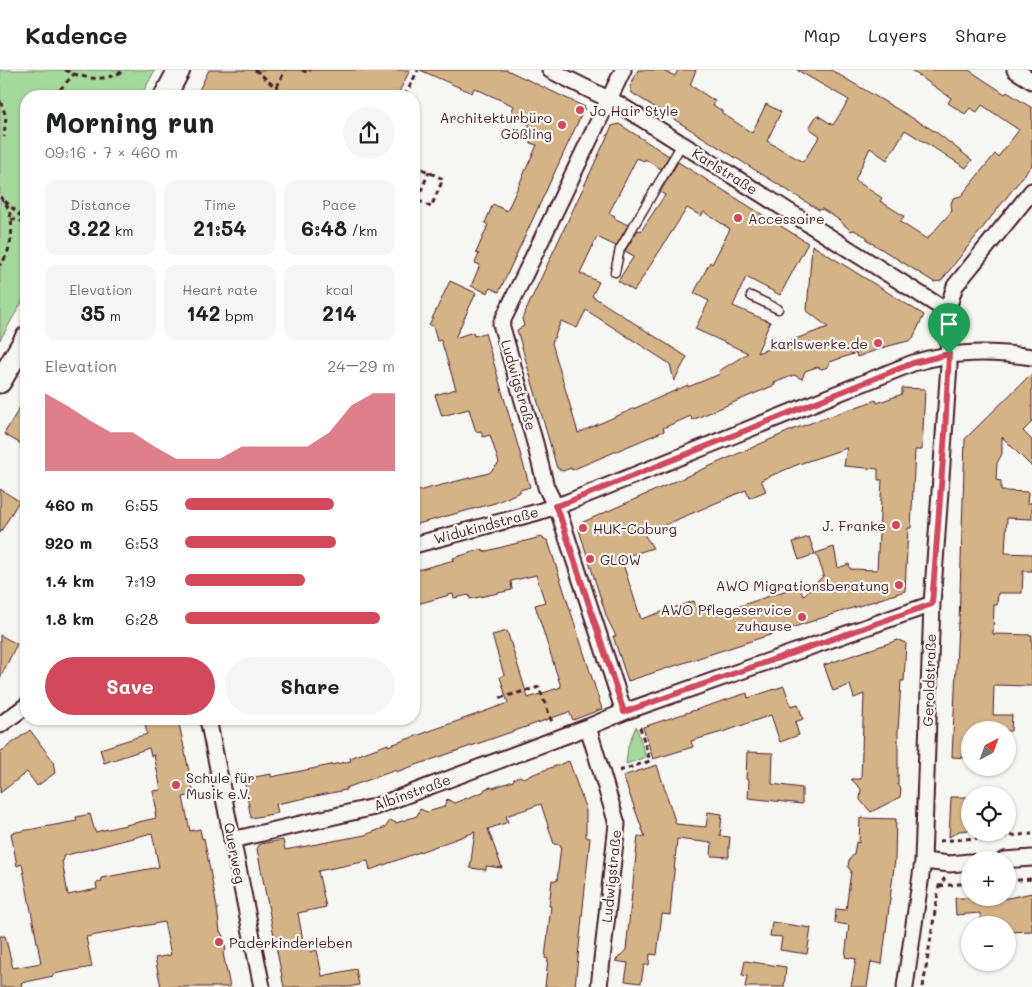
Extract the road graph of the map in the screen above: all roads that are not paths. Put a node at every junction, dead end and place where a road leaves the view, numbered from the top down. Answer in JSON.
{"nodes":[{"id":1,"x":179,"y":70,"type":"edge"},
{"id":2,"x":550,"y":70,"type":"edge"},
{"id":3,"x":623,"y":70,"type":"edge"},
{"id":4,"x":1016,"y":70,"type":"edge"},
{"id":5,"x":1032,"y":81,"type":"edge"},
{"id":6,"x":167,"y":90,"type":"edge"},
{"id":7,"x":610,"y":99,"type":"junction"},
{"id":8,"x":682,"y":144,"type":"junction"},
{"id":9,"x":1032,"y":191,"type":"edge"},
{"id":10,"x":615,"y":272,"type":"dead end"},
{"id":11,"x":751,"y":296,"type":"dead end"},
{"id":12,"x":778,"y":309,"type":"dead end"},
{"id":13,"x":946,"y":311,"type":"junction"},
{"id":14,"x":20,"y":348,"type":"edge"},
{"id":15,"x":949,"y":354,"type":"junction"},
{"id":16,"x":1032,"y":357,"type":"edge"},
{"id":17,"x":0,"y":382,"type":"edge"},
{"id":18,"x":555,"y":506,"type":"junction"},
{"id":19,"x":420,"y":543,"type":"edge"},
{"id":20,"x":932,"y":604,"type":"junction"},
{"id":21,"x":20,"y":710,"type":"edge"},
{"id":22,"x":631,"y":716,"type":"junction"},
{"id":23,"x":0,"y":725,"type":"edge"},
{"id":24,"x":209,"y":725,"type":"edge"},
{"id":25,"x":588,"y":727,"type":"junction"},
{"id":26,"x":232,"y":840,"type":"junction"},
{"id":27,"x":1032,"y":858,"type":"edge"},
{"id":28,"x":1016,"y":859,"type":"edge"},
{"id":29,"x":923,"y":861,"type":"junction"},
{"id":30,"x":961,"y":863,"type":"edge"},
{"id":31,"x":262,"y":987,"type":"edge"},
{"id":32,"x":599,"y":987,"type":"edge"},
{"id":33,"x":905,"y":987,"type":"edge"}],
"edges":[{"from":1,"to":6,"type":"main road"},
{"from":2,"to":7,"type":"street","name":"Karlstraße"},
{"from":3,"to":7,"type":"street","name":"Ludwigstraße"},
{"from":4,"to":5,"type":"street"},
{"from":7,"to":8,"type":"street","name":"Karlstraße"},
{"from":7,"to":18,"type":"street","name":"Ludwigstraße"},
{"from":8,"to":10,"type":"lane"},
{"from":8,"to":13,"type":"street","name":"Karlstraße"},
{"from":9,"to":13,"type":"street","name":"Geroldstraße"},
{"from":11,"to":12,"type":"lane"},
{"from":13,"to":15,"type":"street","name":"Geroldstraße"},
{"from":14,"to":17,"type":"main road"},
{"from":15,"to":16,"type":"street"},
{"from":15,"to":18,"type":"street","name":"Widukindstraße"},
{"from":15,"to":20,"type":"street","name":"Geroldstraße"},
{"from":18,"to":19,"type":"street","name":"Widukindstraße"},
{"from":18,"to":22,"type":"street","name":"Ludwigstraße"},
{"from":20,"to":22,"type":"street"},
{"from":20,"to":29,"type":"street","name":"Geroldstraße"},
{"from":21,"to":23,"type":"street"},
{"from":22,"to":25,"type":"street"},
{"from":24,"to":26,"type":"street","name":"Querweg"},
{"from":25,"to":26,"type":"street","name":"Albinstraße"},
{"from":25,"to":32,"type":"street","name":"Ludwigstraße"},
{"from":26,"to":31,"type":"street","name":"Querweg"},
{"from":27,"to":28,"type":"street"},
{"from":29,"to":30,"type":"street"},
{"from":29,"to":33,"type":"street","name":"Geroldstraße"}]}
